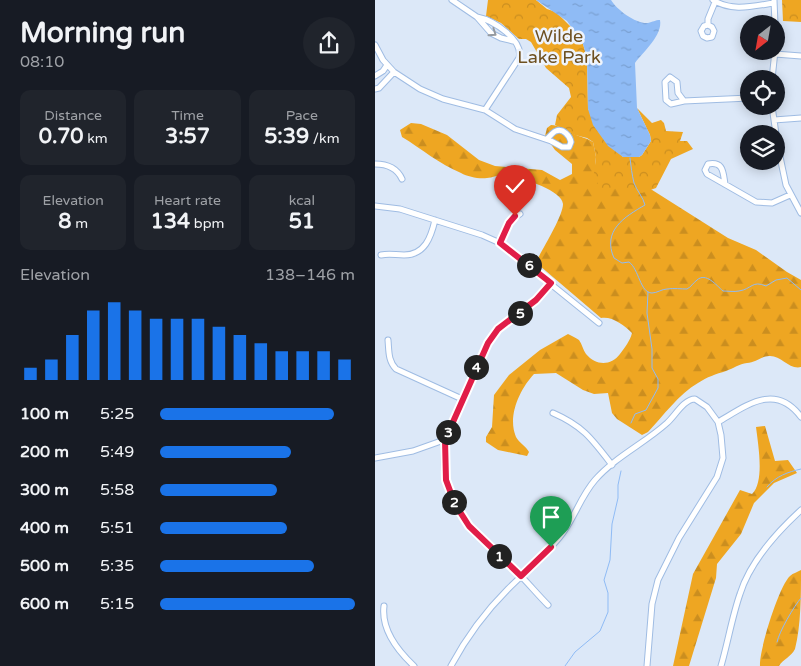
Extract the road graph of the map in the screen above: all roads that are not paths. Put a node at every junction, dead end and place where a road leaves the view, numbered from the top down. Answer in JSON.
{"nodes":[{"id":1,"x":452,"y":0,"type":"edge"},
{"id":2,"x":714,"y":1,"type":"edge"},
{"id":3,"x":774,"y":2,"type":"edge"},
{"id":4,"x":775,"y":15,"type":"edge"},
{"id":5,"x":477,"y":17,"type":"junction"},
{"id":6,"x":707,"y":25,"type":"dead end"},
{"id":7,"x":514,"y":42,"type":"junction"},
{"id":8,"x":375,"y":45,"type":"edge"},
{"id":9,"x":785,"y":54,"type":"edge"},
{"id":10,"x":801,"y":56,"type":"edge"},
{"id":11,"x":387,"y":65,"type":"junction"},
{"id":12,"x":394,"y":72,"type":"junction"},
{"id":13,"x":375,"y":76,"type":"edge"},
{"id":14,"x":375,"y":89,"type":"edge"},
{"id":15,"x":740,"y":98,"type":"edge"},
{"id":16,"x":684,"y":101,"type":"junction"},
{"id":17,"x":485,"y":110,"type":"junction"},
{"id":18,"x":773,"y":115,"type":"edge"},
{"id":19,"x":801,"y":118,"type":"edge"},
{"id":20,"x":774,"y":120,"type":"junction"},
{"id":21,"x":774,"y":125,"type":"edge"},
{"id":22,"x":547,"y":139,"type":"junction"},
{"id":23,"x":375,"y":164,"type":"edge"},
{"id":24,"x":782,"y":170,"type":"edge"},
{"id":25,"x":402,"y":179,"type":"dead end"},
{"id":26,"x":725,"y":184,"type":"junction"},
{"id":27,"x":790,"y":195,"type":"junction"},
{"id":28,"x":375,"y":206,"type":"edge"},
{"id":29,"x":801,"y":213,"type":"edge"},
{"id":30,"x":520,"y":214,"type":"dead end"},
{"id":31,"x":435,"y":220,"type":"junction"},
{"id":32,"x":500,"y":243,"type":"junction"},
{"id":33,"x":381,"y":255,"type":"dead end"},
{"id":34,"x":551,"y":283,"type":"junction"},
{"id":35,"x":599,"y":322,"type":"dead end"},
{"id":36,"x":388,"y":340,"type":"dead end"},
{"id":37,"x":463,"y":400,"type":"junction"},
{"id":38,"x":553,"y":413,"type":"dead end"},
{"id":39,"x":801,"y":416,"type":"edge"},
{"id":40,"x":718,"y":422,"type":"junction"},
{"id":41,"x":445,"y":440,"type":"junction"},
{"id":42,"x":375,"y":458,"type":"edge"},
{"id":43,"x":612,"y":464,"type":"junction"},
{"id":44,"x":801,"y":510,"type":"edge"},
{"id":45,"x":521,"y":576,"type":"junction"},
{"id":46,"x":548,"y":605,"type":"dead end"},
{"id":47,"x":384,"y":606,"type":"dead end"},
{"id":48,"x":414,"y":666,"type":"edge"},
{"id":49,"x":451,"y":666,"type":"edge"},
{"id":50,"x":647,"y":666,"type":"edge"},
{"id":51,"x":721,"y":666,"type":"edge"}],
"edges":[{"from":1,"to":5,"type":"street"},
{"from":2,"to":3,"type":"street"},
{"from":2,"to":6,"type":"street"},
{"from":3,"to":4,"type":"street"},
{"from":5,"to":7,"type":"street"},
{"from":5,"to":7,"type":"street","one_way":true},
{"from":7,"to":17,"type":"street"},
{"from":8,"to":11,"type":"street"},
{"from":9,"to":10,"type":"street"},
{"from":11,"to":12,"type":"street"},
{"from":11,"to":13,"type":"street"},
{"from":12,"to":14,"type":"street"},
{"from":12,"to":17,"type":"street"},
{"from":15,"to":16,"type":"street"},
{"from":16,"to":16,"type":"street"},
{"from":17,"to":22,"type":"street"},
{"from":18,"to":20,"type":"street"},
{"from":19,"to":20,"type":"street"},
{"from":20,"to":21,"type":"street"},
{"from":22,"to":22,"type":"street"},
{"from":23,"to":25,"type":"street"},
{"from":24,"to":27,"type":"street"},
{"from":26,"to":26,"type":"street"},
{"from":26,"to":27,"type":"street"},
{"from":27,"to":29,"type":"street"},
{"from":28,"to":31,"type":"street"},
{"from":30,"to":32,"type":"street"},
{"from":31,"to":32,"type":"street"},
{"from":31,"to":33,"type":"street"},
{"from":32,"to":34,"type":"street"},
{"from":34,"to":35,"type":"street"},
{"from":34,"to":37,"type":"street"},
{"from":36,"to":37,"type":"street"},
{"from":37,"to":41,"type":"street"},
{"from":38,"to":43,"type":"street"},
{"from":39,"to":40,"type":"street"},
{"from":40,"to":43,"type":"street"},
{"from":40,"to":50,"type":"street"},
{"from":41,"to":42,"type":"street"},
{"from":41,"to":45,"type":"street"},
{"from":43,"to":45,"type":"street"},
{"from":44,"to":51,"type":"street"},
{"from":45,"to":46,"type":"street"},
{"from":45,"to":49,"type":"street"},
{"from":47,"to":48,"type":"street"}]}
